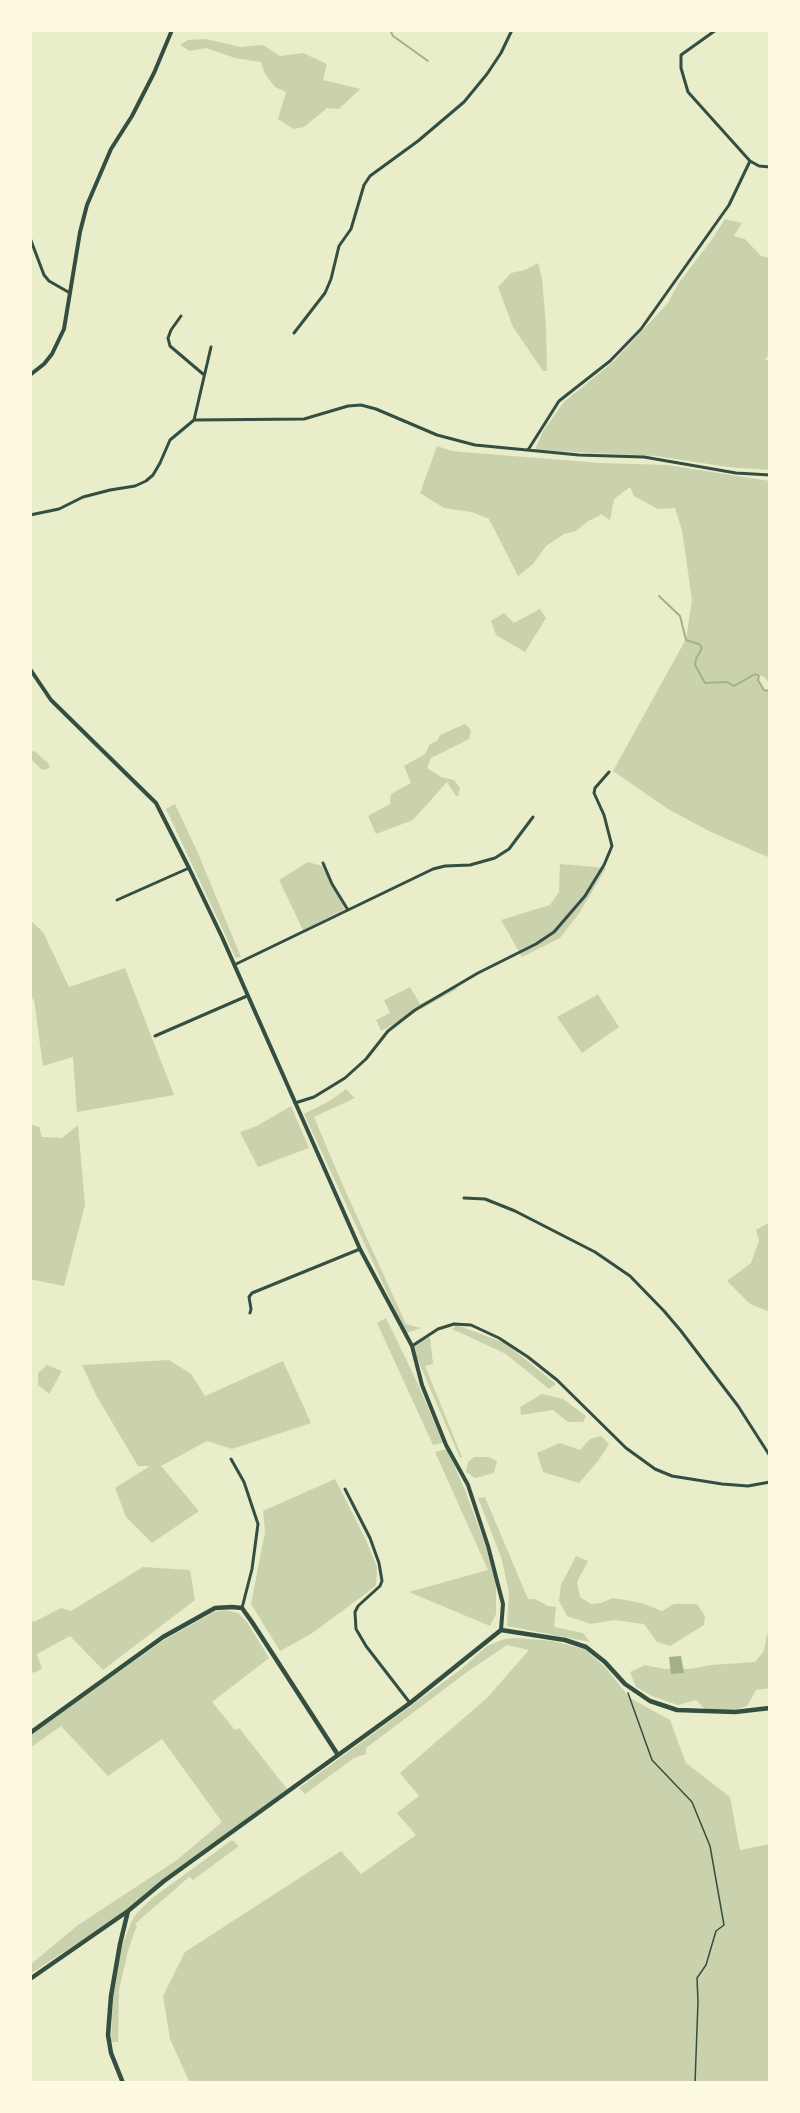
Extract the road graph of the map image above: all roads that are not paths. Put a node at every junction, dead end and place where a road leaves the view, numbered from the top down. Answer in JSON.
{"nodes":[{"id":1,"x":172,"y":30,"type":"edge"},
{"id":2,"x":512,"y":30,"type":"edge"},
{"id":3,"x":716,"y":30,"type":"edge"},
{"id":4,"x":750,"y":161,"type":"junction"},
{"id":5,"x":770,"y":167,"type":"edge"},
{"id":6,"x":30,"y":238,"type":"edge"},
{"id":7,"x":70,"y":293,"type":"junction"},
{"id":8,"x":181,"y":316,"type":"dead end"},
{"id":9,"x":294,"y":333,"type":"dead end"},
{"id":10,"x":211,"y":347,"type":"dead end"},
{"id":11,"x":203,"y":374,"type":"junction"},
{"id":12,"x":30,"y":375,"type":"edge"},
{"id":13,"x":194,"y":420,"type":"junction"},
{"id":14,"x":528,"y":450,"type":"junction"},
{"id":15,"x":770,"y":475,"type":"edge"},
{"id":16,"x":30,"y":514,"type":"edge"},
{"id":17,"x":30,"y":669,"type":"edge"},
{"id":18,"x":609,"y":772,"type":"dead end"},
{"id":19,"x":533,"y":817,"type":"dead end"},
{"id":20,"x":323,"y":863,"type":"dead end"},
{"id":21,"x":189,"y":868,"type":"junction"},
{"id":22,"x":117,"y":900,"type":"dead end"},
{"id":23,"x":348,"y":910,"type":"junction"},
{"id":24,"x":234,"y":965,"type":"junction"},
{"id":25,"x":247,"y":996,"type":"junction"},
{"id":26,"x":155,"y":1036,"type":"dead end"},
{"id":27,"x":295,"y":1103,"type":"junction"},
{"id":28,"x":464,"y":1198,"type":"dead end"},
{"id":29,"x":360,"y":1249,"type":"junction"},
{"id":30,"x":250,"y":1313,"type":"dead end"},
{"id":31,"x":412,"y":1346,"type":"junction"},
{"id":32,"x":770,"y":1456,"type":"edge"},
{"id":33,"x":231,"y":1459,"type":"dead end"},
{"id":34,"x":770,"y":1482,"type":"edge"},
{"id":35,"x":345,"y":1489,"type":"dead end"},
{"id":36,"x":242,"y":1608,"type":"junction"},
{"id":37,"x":501,"y":1630,"type":"junction"},
{"id":38,"x":410,"y":1703,"type":"junction"},
{"id":39,"x":770,"y":1708,"type":"edge"},
{"id":40,"x":30,"y":1732,"type":"edge"},
{"id":41,"x":338,"y":1755,"type":"junction"},
{"id":42,"x":128,"y":1911,"type":"junction"},
{"id":43,"x":30,"y":1979,"type":"edge"},
{"id":44,"x":123,"y":2083,"type":"edge"}],
"edges":[{"from":1,"to":7,"type":"street"},
{"from":2,"to":9,"type":"street"},
{"from":3,"to":4,"type":"street"},
{"from":4,"to":5,"type":"street"},
{"from":4,"to":14,"type":"street"},
{"from":6,"to":7,"type":"street"},
{"from":7,"to":12,"type":"street"},
{"from":8,"to":11,"type":"street"},
{"from":10,"to":11,"type":"street"},
{"from":11,"to":13,"type":"street"},
{"from":13,"to":14,"type":"street"},
{"from":13,"to":16,"type":"street"},
{"from":14,"to":15,"type":"street"},
{"from":17,"to":21,"type":"street"},
{"from":18,"to":27,"type":"street"},
{"from":19,"to":23,"type":"street"},
{"from":20,"to":23,"type":"street"},
{"from":21,"to":22,"type":"street"},
{"from":21,"to":24,"type":"street"},
{"from":23,"to":24,"type":"street"},
{"from":24,"to":25,"type":"street"},
{"from":25,"to":26,"type":"street"},
{"from":25,"to":27,"type":"street"},
{"from":27,"to":29,"type":"street"},
{"from":28,"to":32,"type":"street"},
{"from":29,"to":30,"type":"street"},
{"from":29,"to":31,"type":"street"},
{"from":31,"to":34,"type":"street"},
{"from":31,"to":37,"type":"street"},
{"from":33,"to":36,"type":"street"},
{"from":35,"to":38,"type":"street"},
{"from":36,"to":40,"type":"main road"},
{"from":36,"to":41,"type":"main road"},
{"from":37,"to":38,"type":"main road"},
{"from":37,"to":39,"type":"main road"},
{"from":38,"to":41,"type":"main road"},
{"from":41,"to":42,"type":"main road"},
{"from":42,"to":43,"type":"main road"},
{"from":42,"to":44,"type":"main road"}]}
